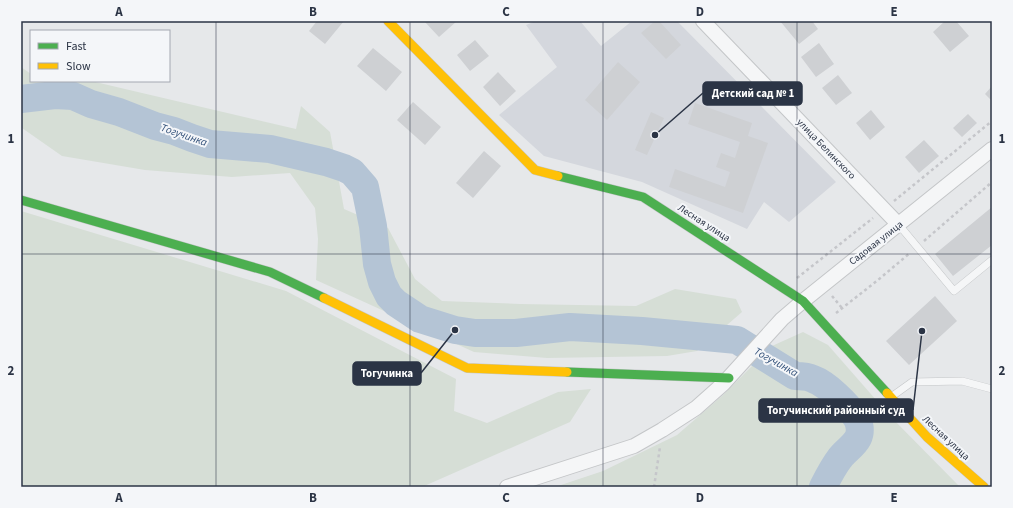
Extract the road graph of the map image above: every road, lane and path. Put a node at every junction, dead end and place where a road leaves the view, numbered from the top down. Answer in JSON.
{"nodes":[{"id":1,"x":388,"y":21,"type":"edge"},
{"id":2,"x":703,"y":21,"type":"edge"},
{"id":3,"x":992,"y":149,"type":"edge"},
{"id":4,"x":21,"y":200,"type":"edge"},
{"id":5,"x":899,"y":225,"type":"junction"},
{"id":6,"x":992,"y":260,"type":"edge"},
{"id":7,"x":803,"y":301,"type":"junction"},
{"id":8,"x":729,"y":378,"type":"junction"},
{"id":9,"x":992,"y":389,"type":"edge"},
{"id":10,"x":891,"y":398,"type":"junction"},
{"id":11,"x":662,"y":430,"type":"junction"},
{"id":12,"x":507,"y":487,"type":"edge"},
{"id":13,"x":654,"y":487,"type":"edge"},
{"id":14,"x":984,"y":487,"type":"edge"}],
"edges":[{"from":1,"to":7,"type":"street","name":"Лесная улица"},
{"from":2,"to":5,"type":"street","name":"улица Белинского"},
{"from":3,"to":5,"type":"street","name":"Садовая улица"},
{"from":4,"to":8,"type":"street"},
{"from":5,"to":6,"type":"lane"},
{"from":5,"to":7,"type":"street","name":"Садовая улица"},
{"from":7,"to":8,"type":"street","name":"Садовая улица"},
{"from":7,"to":10,"type":"street","name":"Лесная улица"},
{"from":8,"to":11,"type":"street","name":"Садовая улица"},
{"from":9,"to":10,"type":"lane"},
{"from":10,"to":14,"type":"street","name":"Лесная улица"},
{"from":11,"to":12,"type":"street","name":"Садовая улица"},
{"from":11,"to":13,"type":"path"}]}
